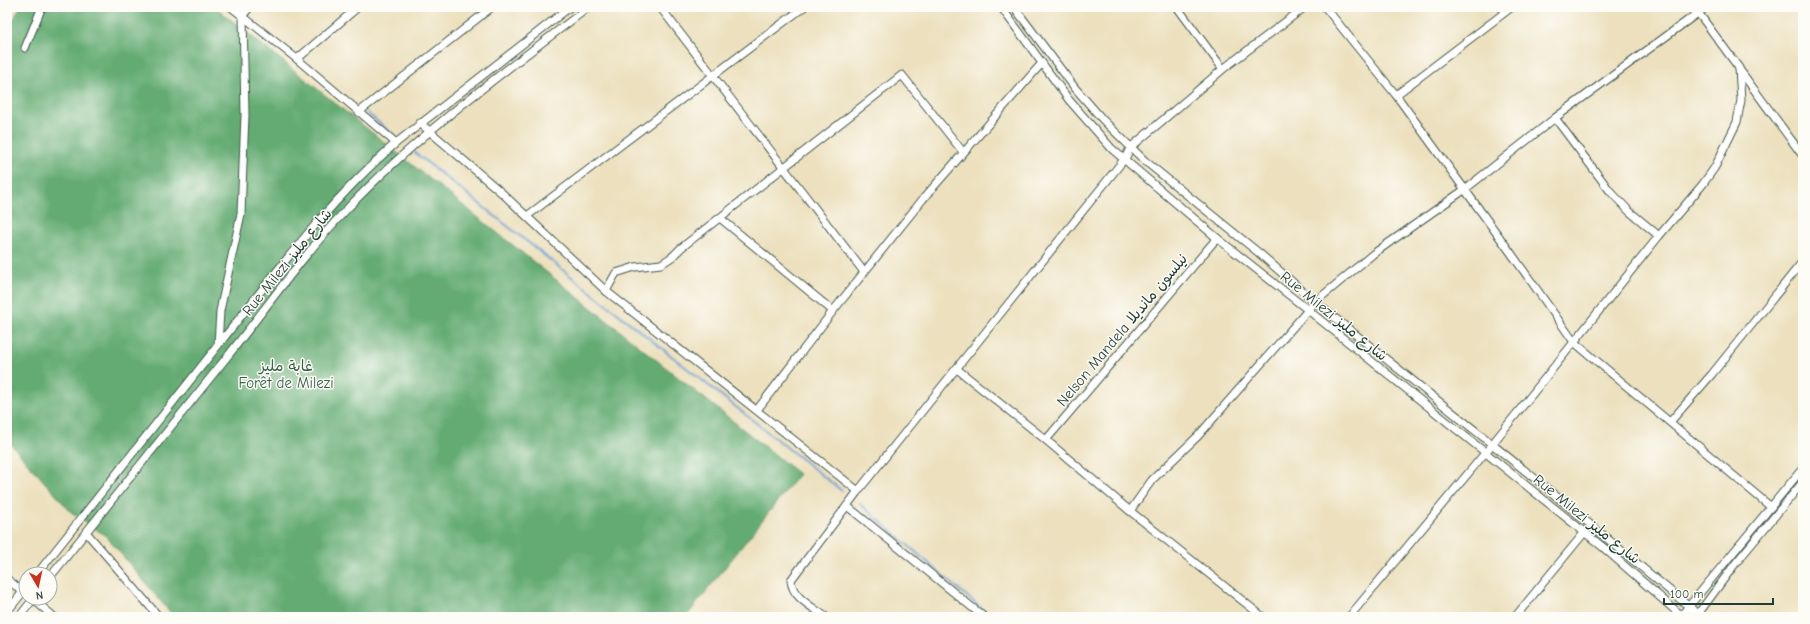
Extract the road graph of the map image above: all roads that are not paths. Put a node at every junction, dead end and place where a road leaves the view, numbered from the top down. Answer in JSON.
{"nodes":[{"id":1,"x":42,"y":7,"type":"edge"},
{"id":2,"x":250,"y":7,"type":"edge"},
{"id":3,"x":358,"y":7,"type":"edge"},
{"id":4,"x":492,"y":7,"type":"edge"},
{"id":5,"x":570,"y":7,"type":"edge"},
{"id":6,"x":589,"y":7,"type":"edge"},
{"id":7,"x":660,"y":7,"type":"edge"},
{"id":8,"x":804,"y":7,"type":"edge"},
{"id":9,"x":1001,"y":7,"type":"edge"},
{"id":10,"x":1014,"y":7,"type":"edge"},
{"id":11,"x":1177,"y":7,"type":"edge"},
{"id":12,"x":1305,"y":7,"type":"edge"},
{"id":13,"x":1325,"y":7,"type":"edge"},
{"id":14,"x":1512,"y":7,"type":"edge"},
{"id":15,"x":1706,"y":7,"type":"edge"},
{"id":16,"x":234,"y":8,"type":"edge"},
{"id":17,"x":1696,"y":10,"type":"edge"},
{"id":18,"x":243,"y":15,"type":"junction"},
{"id":19,"x":25,"y":48,"type":"dead end"},
{"id":20,"x":297,"y":59,"type":"junction"},
{"id":21,"x":1042,"y":63,"type":"junction"},
{"id":22,"x":1739,"y":68,"type":"junction"},
{"id":23,"x":1223,"y":70,"type":"junction"},
{"id":24,"x":714,"y":75,"type":"junction"},
{"id":25,"x":1396,"y":96,"type":"junction"},
{"id":26,"x":359,"y":112,"type":"junction"},
{"id":27,"x":1555,"y":118,"type":"junction"},
{"id":28,"x":420,"y":123,"type":"junction"},
{"id":29,"x":429,"y":131,"type":"junction"},
{"id":30,"x":396,"y":142,"type":"junction"},
{"id":31,"x":1130,"y":148,"type":"junction"},
{"id":32,"x":963,"y":152,"type":"junction"},
{"id":33,"x":1803,"y":156,"type":"edge"},
{"id":34,"x":1124,"y":160,"type":"junction"},
{"id":35,"x":783,"y":168,"type":"junction"},
{"id":36,"x":1464,"y":190,"type":"junction"},
{"id":37,"x":527,"y":216,"type":"junction"},
{"id":38,"x":720,"y":218,"type":"junction"},
{"id":39,"x":1659,"y":236,"type":"junction"},
{"id":40,"x":1217,"y":238,"type":"junction"},
{"id":41,"x":1803,"y":261,"type":"edge"},
{"id":42,"x":864,"y":272,"type":"junction"},
{"id":43,"x":606,"y":291,"type":"junction"},
{"id":44,"x":1315,"y":302,"type":"junction"},
{"id":45,"x":1308,"y":310,"type":"junction"},
{"id":46,"x":833,"y":311,"type":"junction"},
{"id":47,"x":1574,"y":342,"type":"junction"},
{"id":48,"x":218,"y":345,"type":"junction"},
{"id":49,"x":957,"y":369,"type":"junction"},
{"id":50,"x":757,"y":410,"type":"junction"},
{"id":51,"x":1670,"y":422,"type":"junction"},
{"id":52,"x":1046,"y":440,"type":"junction"},
{"id":53,"x":1492,"y":443,"type":"junction"},
{"id":54,"x":1485,"y":453,"type":"junction"},
{"id":55,"x":1803,"y":468,"type":"edge"},
{"id":56,"x":1803,"y":482,"type":"edge"},
{"id":57,"x":858,"y":491,"type":"junction"},
{"id":58,"x":847,"y":506,"type":"junction"},
{"id":59,"x":1771,"y":507,"type":"junction"},
{"id":60,"x":1130,"y":511,"type":"junction"},
{"id":61,"x":86,"y":532,"type":"junction"},
{"id":62,"x":1584,"y":533,"type":"junction"},
{"id":63,"x":43,"y":566,"type":"edge"},
{"id":64,"x":58,"y":568,"type":"edge"},
{"id":65,"x":7,"y":579,"type":"edge"},
{"id":66,"x":18,"y":586,"type":"edge"},
{"id":67,"x":18,"y":599,"type":"edge"},
{"id":68,"x":27,"y":606,"type":"edge"},
{"id":69,"x":42,"y":606,"type":"edge"},
{"id":70,"x":1689,"y":606,"type":"junction"},
{"id":71,"x":7,"y":612,"type":"edge"},
{"id":72,"x":1682,"y":616,"type":"edge"},
{"id":73,"x":1698,"y":616,"type":"edge"},
{"id":74,"x":19,"y":617,"type":"edge"},
{"id":75,"x":54,"y":617,"type":"edge"},
{"id":76,"x":159,"y":617,"type":"edge"},
{"id":77,"x":826,"y":617,"type":"edge"},
{"id":78,"x":984,"y":617,"type":"edge"},
{"id":79,"x":1263,"y":617,"type":"edge"},
{"id":80,"x":1349,"y":617,"type":"edge"},
{"id":81,"x":1515,"y":617,"type":"edge"}],
"edges":[{"from":1,"to":19,"type":"street"},
{"from":2,"to":18,"type":"street"},
{"from":3,"to":20,"type":"street"},
{"from":4,"to":26,"type":"street"},
{"from":5,"to":28,"type":"street","name":"Rue Milezi شارع مليز"},
{"from":6,"to":29,"type":"street","name":"Rue Milezi شارع مليز"},
{"from":7,"to":24,"type":"street"},
{"from":8,"to":24,"type":"street"},
{"from":9,"to":21,"type":"street","name":"Rue Milezi شارع مليز"},
{"from":10,"to":31,"type":"street","name":"Rue Milezi شارع مليز"},
{"from":11,"to":23,"type":"street"},
{"from":12,"to":23,"type":"street"},
{"from":13,"to":25,"type":"street"},
{"from":14,"to":25,"type":"street"},
{"from":15,"to":17,"type":"street"},
{"from":16,"to":18,"type":"street"},
{"from":17,"to":22,"type":"street"},
{"from":17,"to":27,"type":"street"},
{"from":18,"to":20,"type":"street"},
{"from":18,"to":48,"type":"street"},
{"from":20,"to":26,"type":"street"},
{"from":21,"to":32,"type":"street"},
{"from":21,"to":34,"type":"street","name":"Rue Milezi شارع مليز"},
{"from":22,"to":33,"type":"street"},
{"from":22,"to":39,"type":"street"},
{"from":23,"to":31,"type":"street"},
{"from":24,"to":35,"type":"street"},
{"from":24,"to":37,"type":"street"},
{"from":25,"to":36,"type":"street"},
{"from":26,"to":30,"type":"street"},
{"from":27,"to":36,"type":"street"},
{"from":27,"to":39,"type":"street"},
{"from":28,"to":29,"type":"street"},
{"from":28,"to":30,"type":"street","name":"Rue Milezi شارع مليز"},
{"from":29,"to":37,"type":"street"},
{"from":29,"to":61,"type":"street","name":"Rue Milezi شارع مليز"},
{"from":30,"to":48,"type":"street","name":"Rue Milezi شارع مليز"},
{"from":31,"to":34,"type":"street"},
{"from":31,"to":44,"type":"street","name":"Rue Milezi شارع مليز"},
{"from":32,"to":35,"type":"street"},
{"from":32,"to":42,"type":"street"},
{"from":34,"to":40,"type":"street","name":"Rue Milezi شارع مليز"},
{"from":34,"to":49,"type":"street"},
{"from":35,"to":38,"type":"street"},
{"from":35,"to":42,"type":"street"},
{"from":36,"to":44,"type":"street"},
{"from":36,"to":47,"type":"street"},
{"from":37,"to":43,"type":"street"},
{"from":38,"to":43,"type":"street"},
{"from":38,"to":46,"type":"street"},
{"from":39,"to":47,"type":"street"},
{"from":40,"to":45,"type":"street","name":"Rue Milezi شارع مليز"},
{"from":40,"to":52,"type":"street","name":"Nelson Mandela نيلسون مانديلا"},
{"from":41,"to":51,"type":"street"},
{"from":42,"to":46,"type":"street"},
{"from":43,"to":50,"type":"street"},
{"from":44,"to":45,"type":"street"},
{"from":44,"to":53,"type":"street","name":"Rue Milezi شارع مليز"},
{"from":45,"to":54,"type":"street","name":"Rue Milezi شارع مليز"},
{"from":45,"to":60,"type":"street"},
{"from":46,"to":50,"type":"street"},
{"from":47,"to":51,"type":"street"},
{"from":47,"to":53,"type":"street"},
{"from":48,"to":63,"type":"street","name":"Rue Milezi شارع مليز"},
{"from":49,"to":52,"type":"street"},
{"from":49,"to":57,"type":"street"},
{"from":50,"to":57,"type":"street"},
{"from":51,"to":59,"type":"street"},
{"from":52,"to":60,"type":"street"},
{"from":53,"to":54,"type":"street"},
{"from":53,"to":70,"type":"street","name":"Rue Milezi شارع مليز"},
{"from":54,"to":62,"type":"street","name":"Rue Milezi شارع مليز"},
{"from":54,"to":80,"type":"street"},
{"from":55,"to":59,"type":"street"},
{"from":56,"to":73,"type":"street"},
{"from":57,"to":58,"type":"street"},
{"from":58,"to":77,"type":"street"},
{"from":58,"to":78,"type":"street"},
{"from":59,"to":70,"type":"street"},
{"from":60,"to":79,"type":"street"},
{"from":61,"to":64,"type":"street","name":"Rue Milezi شارع مليز"},
{"from":61,"to":76,"type":"street"},
{"from":62,"to":72,"type":"street","name":"Rue Milezi شارع مليز"},
{"from":62,"to":81,"type":"street"},
{"from":65,"to":66,"type":"street"},
{"from":67,"to":71,"type":"street"},
{"from":68,"to":74,"type":"street"},
{"from":69,"to":75,"type":"street"},
{"from":70,"to":72,"type":"street","name":"Rue Milezi شارع مليز"},
{"from":70,"to":73,"type":"street","name":"Rue Milezi شارع مليز"}]}
